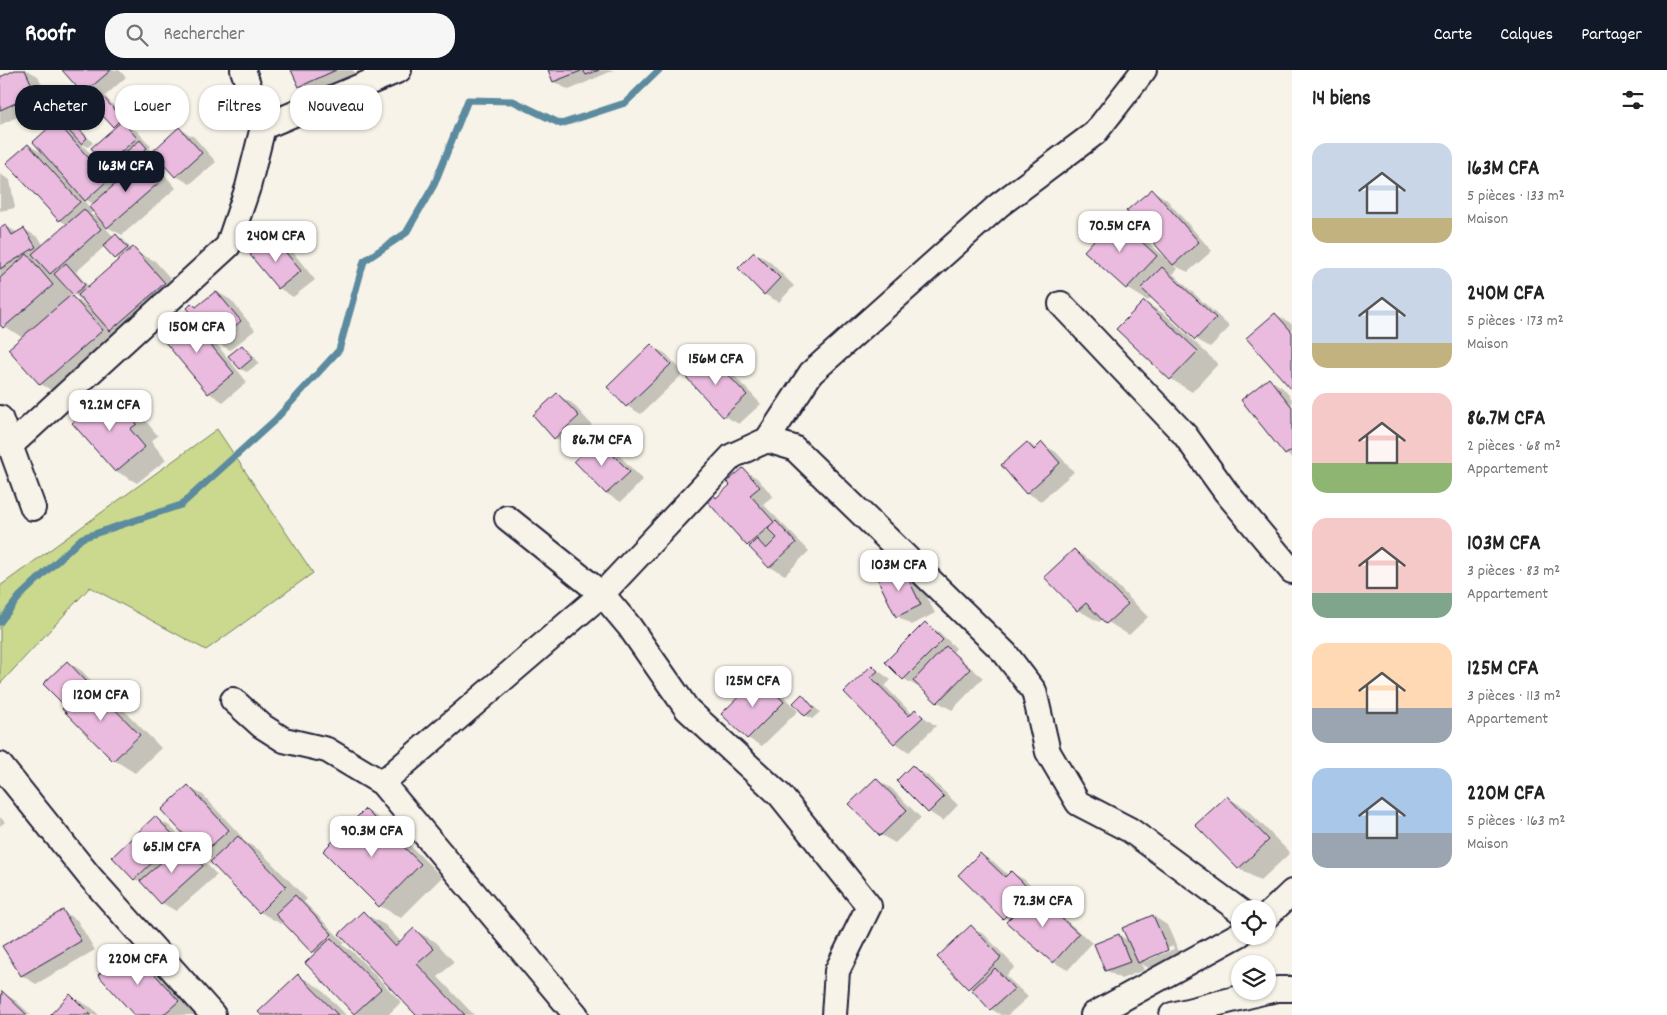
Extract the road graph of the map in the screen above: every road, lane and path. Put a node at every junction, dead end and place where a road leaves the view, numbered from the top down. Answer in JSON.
{"nodes":[{"id":1,"x":243,"y":70,"type":"edge"},
{"id":2,"x":399,"y":70,"type":"edge"},
{"id":3,"x":1144,"y":70,"type":"edge"},
{"id":4,"x":248,"y":85,"type":"edge"},
{"id":5,"x":280,"y":120,"type":"edge"},
{"id":6,"x":262,"y":130,"type":"edge"},
{"id":7,"x":1061,"y":304,"type":"dead end"},
{"id":8,"x":0,"y":418,"type":"edge"},
{"id":9,"x":768,"y":440,"type":"junction"},
{"id":10,"x":10,"y":446,"type":"junction"},
{"id":11,"x":33,"y":508,"type":"dead end"},
{"id":12,"x":507,"y":518,"type":"dead end"},
{"id":13,"x":1292,"y":571,"type":"edge"},
{"id":14,"x":602,"y":594,"type":"junction"},
{"id":15,"x":232,"y":700,"type":"dead end"},
{"id":16,"x":0,"y":765,"type":"edge"},
{"id":17,"x":382,"y":783,"type":"junction"},
{"id":18,"x":1292,"y":892,"type":"edge"},
{"id":19,"x":1231,"y":904,"type":"edge"},
{"id":20,"x":1276,"y":907,"type":"edge"},
{"id":21,"x":1231,"y":939,"type":"edge"},
{"id":22,"x":1276,"y":989,"type":"edge"},
{"id":23,"x":1292,"y":989,"type":"edge"},
{"id":24,"x":1231,"y":1000,"type":"edge"},
{"id":25,"x":213,"y":1015,"type":"edge"},
{"id":26,"x":576,"y":1015,"type":"edge"},
{"id":27,"x":834,"y":1015,"type":"edge"},
{"id":28,"x":1093,"y":1015,"type":"edge"},
{"id":29,"x":1172,"y":1015,"type":"edge"}],
"edges":[{"from":1,"to":4,"type":"street"},
{"from":2,"to":5,"type":"street"},
{"from":3,"to":9,"type":"street"},
{"from":6,"to":10,"type":"street"},
{"from":7,"to":13,"type":"street"},
{"from":8,"to":10,"type":"street"},
{"from":9,"to":14,"type":"street"},
{"from":9,"to":19,"type":"street"},
{"from":10,"to":11,"type":"street"},
{"from":12,"to":14,"type":"street"},
{"from":14,"to":17,"type":"street"},
{"from":14,"to":27,"type":"street"},
{"from":15,"to":17,"type":"street"},
{"from":16,"to":25,"type":"street"},
{"from":17,"to":26,"type":"street"},
{"from":18,"to":20,"type":"street"},
{"from":21,"to":28,"type":"street"},
{"from":22,"to":23,"type":"street"},
{"from":24,"to":29,"type":"street"}]}
